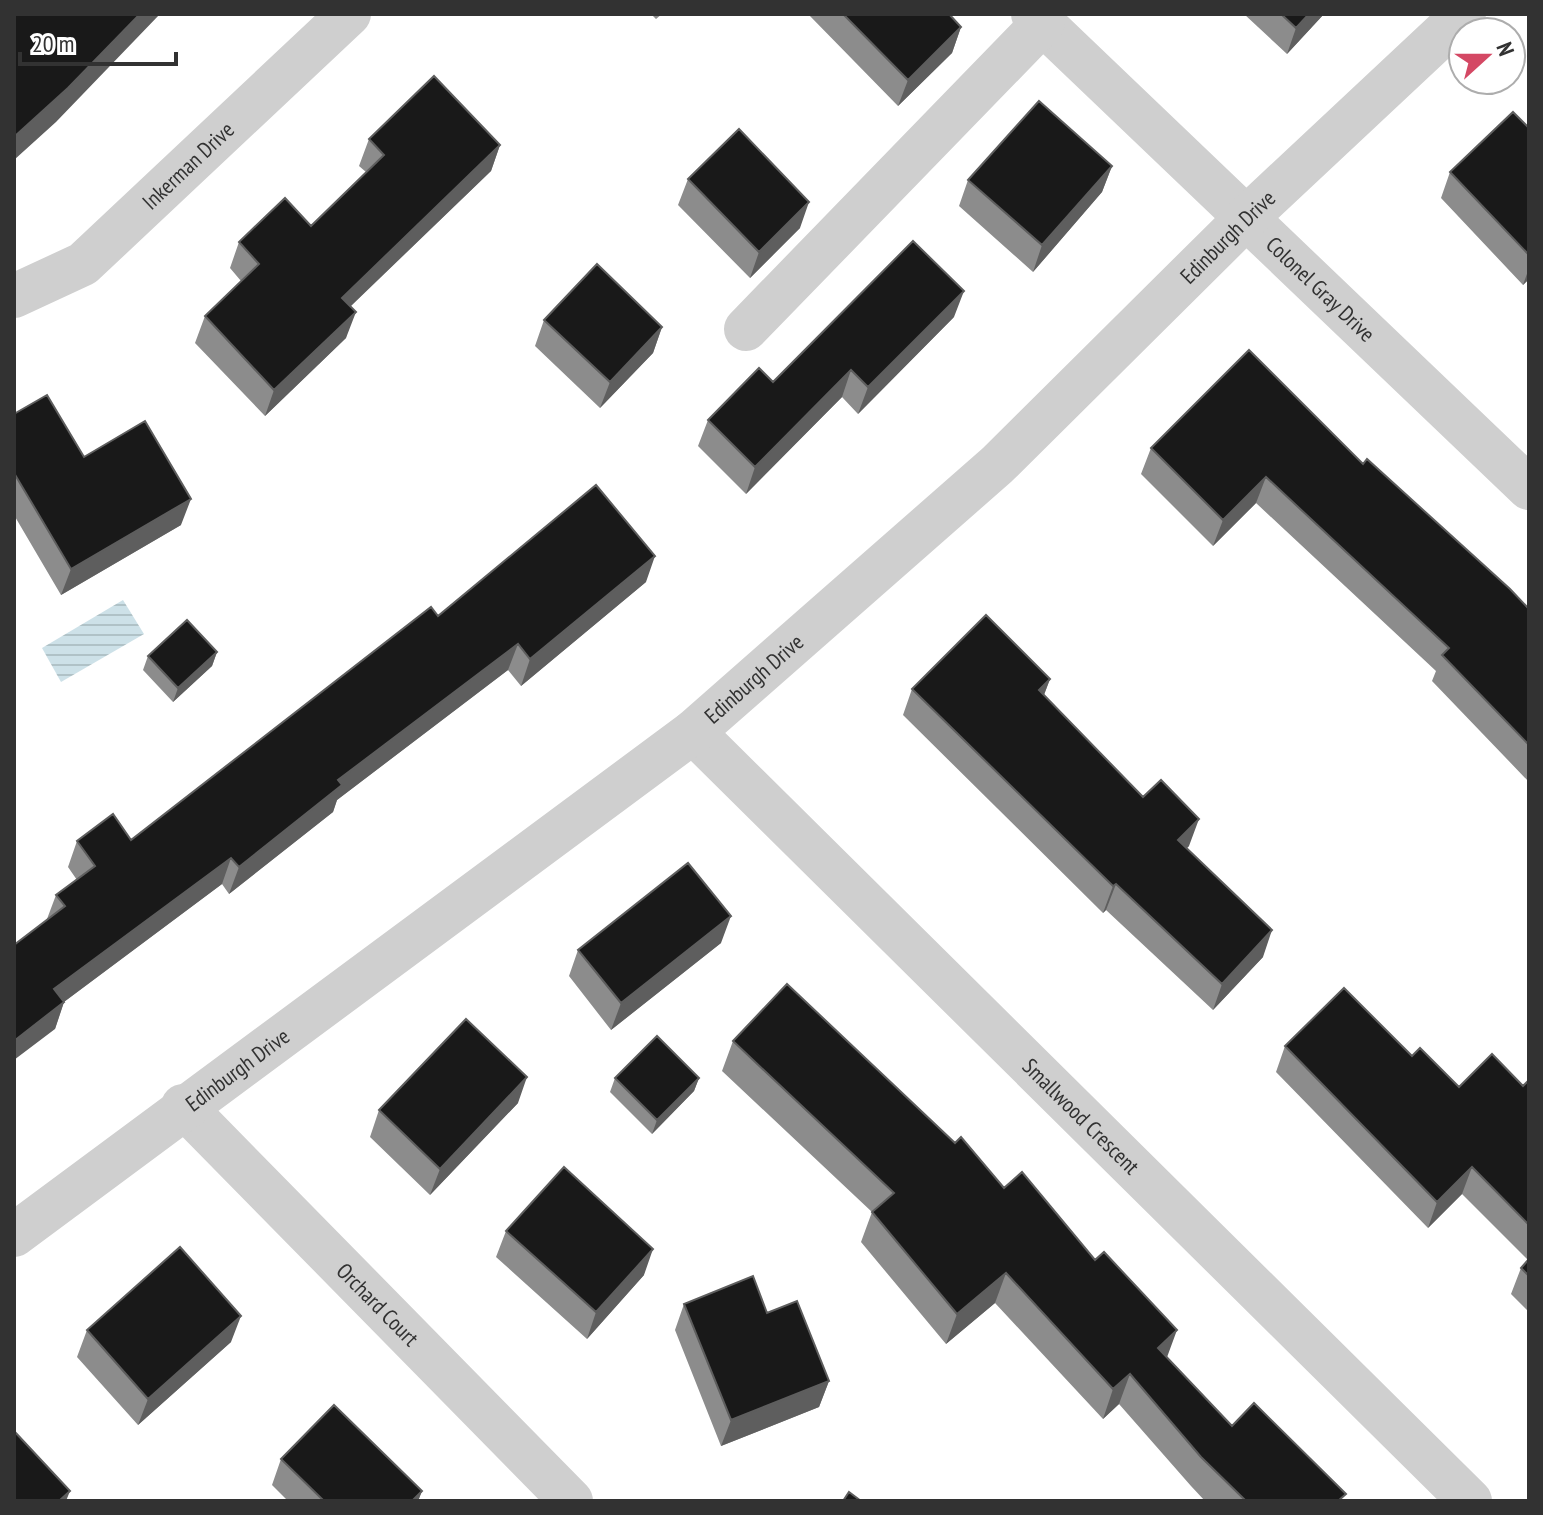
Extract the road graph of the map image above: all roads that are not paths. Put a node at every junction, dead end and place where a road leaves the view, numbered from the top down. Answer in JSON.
{"nodes":[{"id":1,"x":349,"y":14,"type":"edge"},
{"id":2,"x":1464,"y":14,"type":"edge"},
{"id":3,"x":1038,"y":18,"type":"edge"},
{"id":4,"x":1245,"y":219,"type":"junction"},
{"id":5,"x":14,"y":296,"type":"edge"},
{"id":6,"x":746,"y":329,"type":"dead end"},
{"id":7,"x":1529,"y":488,"type":"edge"},
{"id":8,"x":693,"y":732,"type":"junction"},
{"id":9,"x":183,"y":1106,"type":"junction"},
{"id":10,"x":14,"y":1235,"type":"edge"},
{"id":11,"x":571,"y":1501,"type":"edge"},
{"id":12,"x":1470,"y":1501,"type":"edge"}],
"edges":[{"from":1,"to":5,"type":"street","name":"Inkerman Drive"},
{"from":2,"to":4,"type":"street","name":"Edinburgh Drive"},
{"from":3,"to":4,"type":"street","name":"Colonel Gray Drive"},
{"from":3,"to":6,"type":"street","name":"Colonel Gray Drive"},
{"from":4,"to":7,"type":"street","name":"Colonel Gray Drive"},
{"from":4,"to":8,"type":"street","name":"Edinburgh Drive"},
{"from":8,"to":9,"type":"street","name":"Edinburgh Drive"},
{"from":8,"to":12,"type":"street","name":"Smallwood Crescent"},
{"from":9,"to":10,"type":"street","name":"Edinburgh Drive"},
{"from":9,"to":11,"type":"street","name":"Orchard Court"}]}
